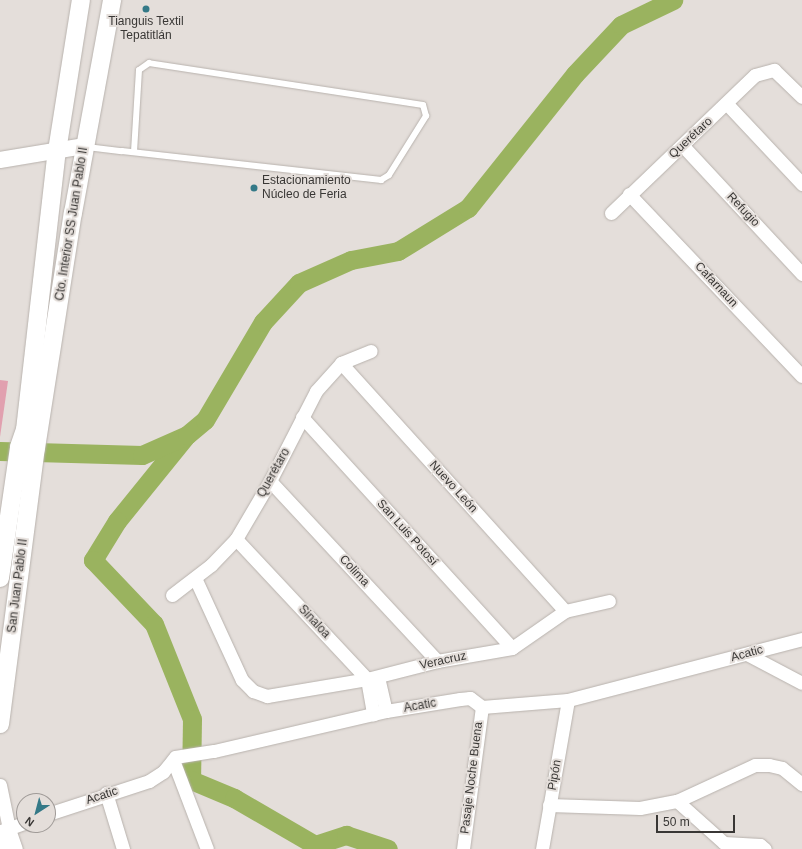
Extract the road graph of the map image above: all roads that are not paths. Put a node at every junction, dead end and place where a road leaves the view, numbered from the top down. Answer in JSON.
{"nodes":[{"id":1,"x":81,"y":0,"type":"edge"},
{"id":2,"x":112,"y":0,"type":"edge"},
{"id":3,"x":802,"y":97,"type":"edge"},
{"id":4,"x":726,"y":104,"type":"junction"},
{"id":5,"x":85,"y":146,"type":"junction"},
{"id":6,"x":683,"y":146,"type":"junction"},
{"id":7,"x":57,"y":151,"type":"junction"},
{"id":8,"x":134,"y":152,"type":"junction"},
{"id":9,"x":0,"y":160,"type":"edge"},
{"id":10,"x":802,"y":184,"type":"edge"},
{"id":11,"x":630,"y":194,"type":"junction"},
{"id":12,"x":611,"y":213,"type":"dead end"},
{"id":13,"x":802,"y":274,"type":"edge"},
{"id":14,"x":371,"y":351,"type":"dead end"},
{"id":15,"x":340,"y":363,"type":"junction"},
{"id":16,"x":802,"y":376,"type":"edge"},
{"id":17,"x":302,"y":417,"type":"junction"},
{"id":18,"x":27,"y":447,"type":"junction"},
{"id":19,"x":23,"y":478,"type":"junction"},
{"id":20,"x":270,"y":481,"type":"junction"},
{"id":21,"x":236,"y":539,"type":"junction"},
{"id":22,"x":0,"y":578,"type":"edge"},
{"id":23,"x":195,"y":578,"type":"junction"},
{"id":24,"x":172,"y":595,"type":"dead end"},
{"id":25,"x":609,"y":601,"type":"dead end"},
{"id":26,"x":565,"y":611,"type":"junction"},
{"id":27,"x":802,"y":639,"type":"edge"},
{"id":28,"x":512,"y":648,"type":"junction"},
{"id":29,"x":747,"y":654,"type":"junction"},
{"id":30,"x":437,"y":662,"type":"junction"},
{"id":31,"x":372,"y":678,"type":"junction"},
{"id":32,"x":802,"y":683,"type":"edge"},
{"id":33,"x":568,"y":700,"type":"junction"},
{"id":34,"x":482,"y":706,"type":"junction"},
{"id":35,"x":386,"y":712,"type":"junction"},
{"id":36,"x":373,"y":714,"type":"junction"},
{"id":37,"x":0,"y":724,"type":"edge"},
{"id":38,"x":174,"y":758,"type":"junction"},
{"id":39,"x":802,"y":784,"type":"edge"},
{"id":40,"x":0,"y":785,"type":"edge"},
{"id":41,"x":106,"y":794,"type":"junction"},
{"id":42,"x":677,"y":801,"type":"junction"},
{"id":43,"x":549,"y":805,"type":"junction"},
{"id":44,"x":56,"y":811,"type":"edge"},
{"id":45,"x":16,"y":827,"type":"edge"},
{"id":46,"x":3,"y":833,"type":"edge"},
{"id":47,"x":4,"y":849,"type":"edge"},
{"id":48,"x":16,"y":849,"type":"edge"},
{"id":49,"x":123,"y":849,"type":"edge"},
{"id":50,"x":207,"y":849,"type":"edge"},
{"id":51,"x":463,"y":849,"type":"edge"},
{"id":52,"x":542,"y":849,"type":"edge"},
{"id":53,"x":765,"y":849,"type":"edge"}],
"edges":[{"from":1,"to":7,"type":"main road","name":"Cto. Interior SS Juan Pablo II"},
{"from":2,"to":5,"type":"main road","name":"Cto. Interior SS Juan Pablo II"},
{"from":3,"to":4,"type":"street","name":"Querétaro"},
{"from":4,"to":6,"type":"street","name":"Querétaro"},
{"from":4,"to":10,"type":"street"},
{"from":5,"to":7,"type":"street"},
{"from":5,"to":8,"type":"lane"},
{"from":5,"to":18,"type":"main road","name":"Cto. Interior SS Juan Pablo II"},
{"from":6,"to":11,"type":"street","name":"Querétaro"},
{"from":6,"to":13,"type":"street","name":"Refugio"},
{"from":7,"to":9,"type":"street"},
{"from":7,"to":18,"type":"main road","name":"Cto. Interior SS Juan Pablo II"},
{"from":8,"to":8,"type":"lane"},
{"from":11,"to":12,"type":"street","name":"Querétaro"},
{"from":11,"to":16,"type":"street","name":"Cafarnaun"},
{"from":14,"to":15,"type":"street","name":"Querétaro"},
{"from":15,"to":17,"type":"street","name":"Querétaro"},
{"from":15,"to":26,"type":"street","name":"Nuevo León"},
{"from":17,"to":20,"type":"street","name":"Querétaro"},
{"from":17,"to":28,"type":"street","name":"San Luis Potosí"},
{"from":18,"to":19,"type":"main road","name":"San Juan Pablo II"},
{"from":19,"to":22,"type":"main road","name":"San Juan Pablo II"},
{"from":19,"to":37,"type":"main road","name":"San Juan Pablo II"},
{"from":20,"to":21,"type":"street","name":"Querétaro"},
{"from":20,"to":30,"type":"street","name":"Colima"},
{"from":21,"to":23,"type":"street","name":"Querétaro"},
{"from":21,"to":31,"type":"street","name":"Sinaloa"},
{"from":23,"to":24,"type":"street","name":"Querétaro"},
{"from":23,"to":31,"type":"street","name":"Veracruz"},
{"from":25,"to":26,"type":"street","name":"Veracruz"},
{"from":26,"to":28,"type":"street","name":"Veracruz"},
{"from":27,"to":29,"type":"street","name":"Acatic"},
{"from":28,"to":30,"type":"street","name":"Veracruz"},
{"from":29,"to":32,"type":"street"},
{"from":29,"to":33,"type":"street","name":"Acatic"},
{"from":30,"to":31,"type":"street","name":"Veracruz"},
{"from":31,"to":35,"type":"street"},
{"from":31,"to":36,"type":"street"},
{"from":33,"to":34,"type":"street","name":"Acatic"},
{"from":33,"to":43,"type":"street","name":"Pipón"},
{"from":34,"to":35,"type":"street","name":"Acatic"},
{"from":34,"to":51,"type":"street","name":"Pasaje Noche Buena"},
{"from":35,"to":36,"type":"street","name":"Acatic"},
{"from":36,"to":38,"type":"street","name":"Acatic"},
{"from":38,"to":41,"type":"street","name":"Acatic"},
{"from":38,"to":50,"type":"street"},
{"from":39,"to":42,"type":"street"},
{"from":40,"to":46,"type":"street"},
{"from":41,"to":44,"type":"street","name":"Acatic"},
{"from":41,"to":49,"type":"street"},
{"from":42,"to":43,"type":"street"},
{"from":42,"to":53,"type":"street"},
{"from":43,"to":52,"type":"street","name":"Pipón"},
{"from":45,"to":46,"type":"street"},
{"from":46,"to":47,"type":"main road"},
{"from":46,"to":48,"type":"street"}]}
